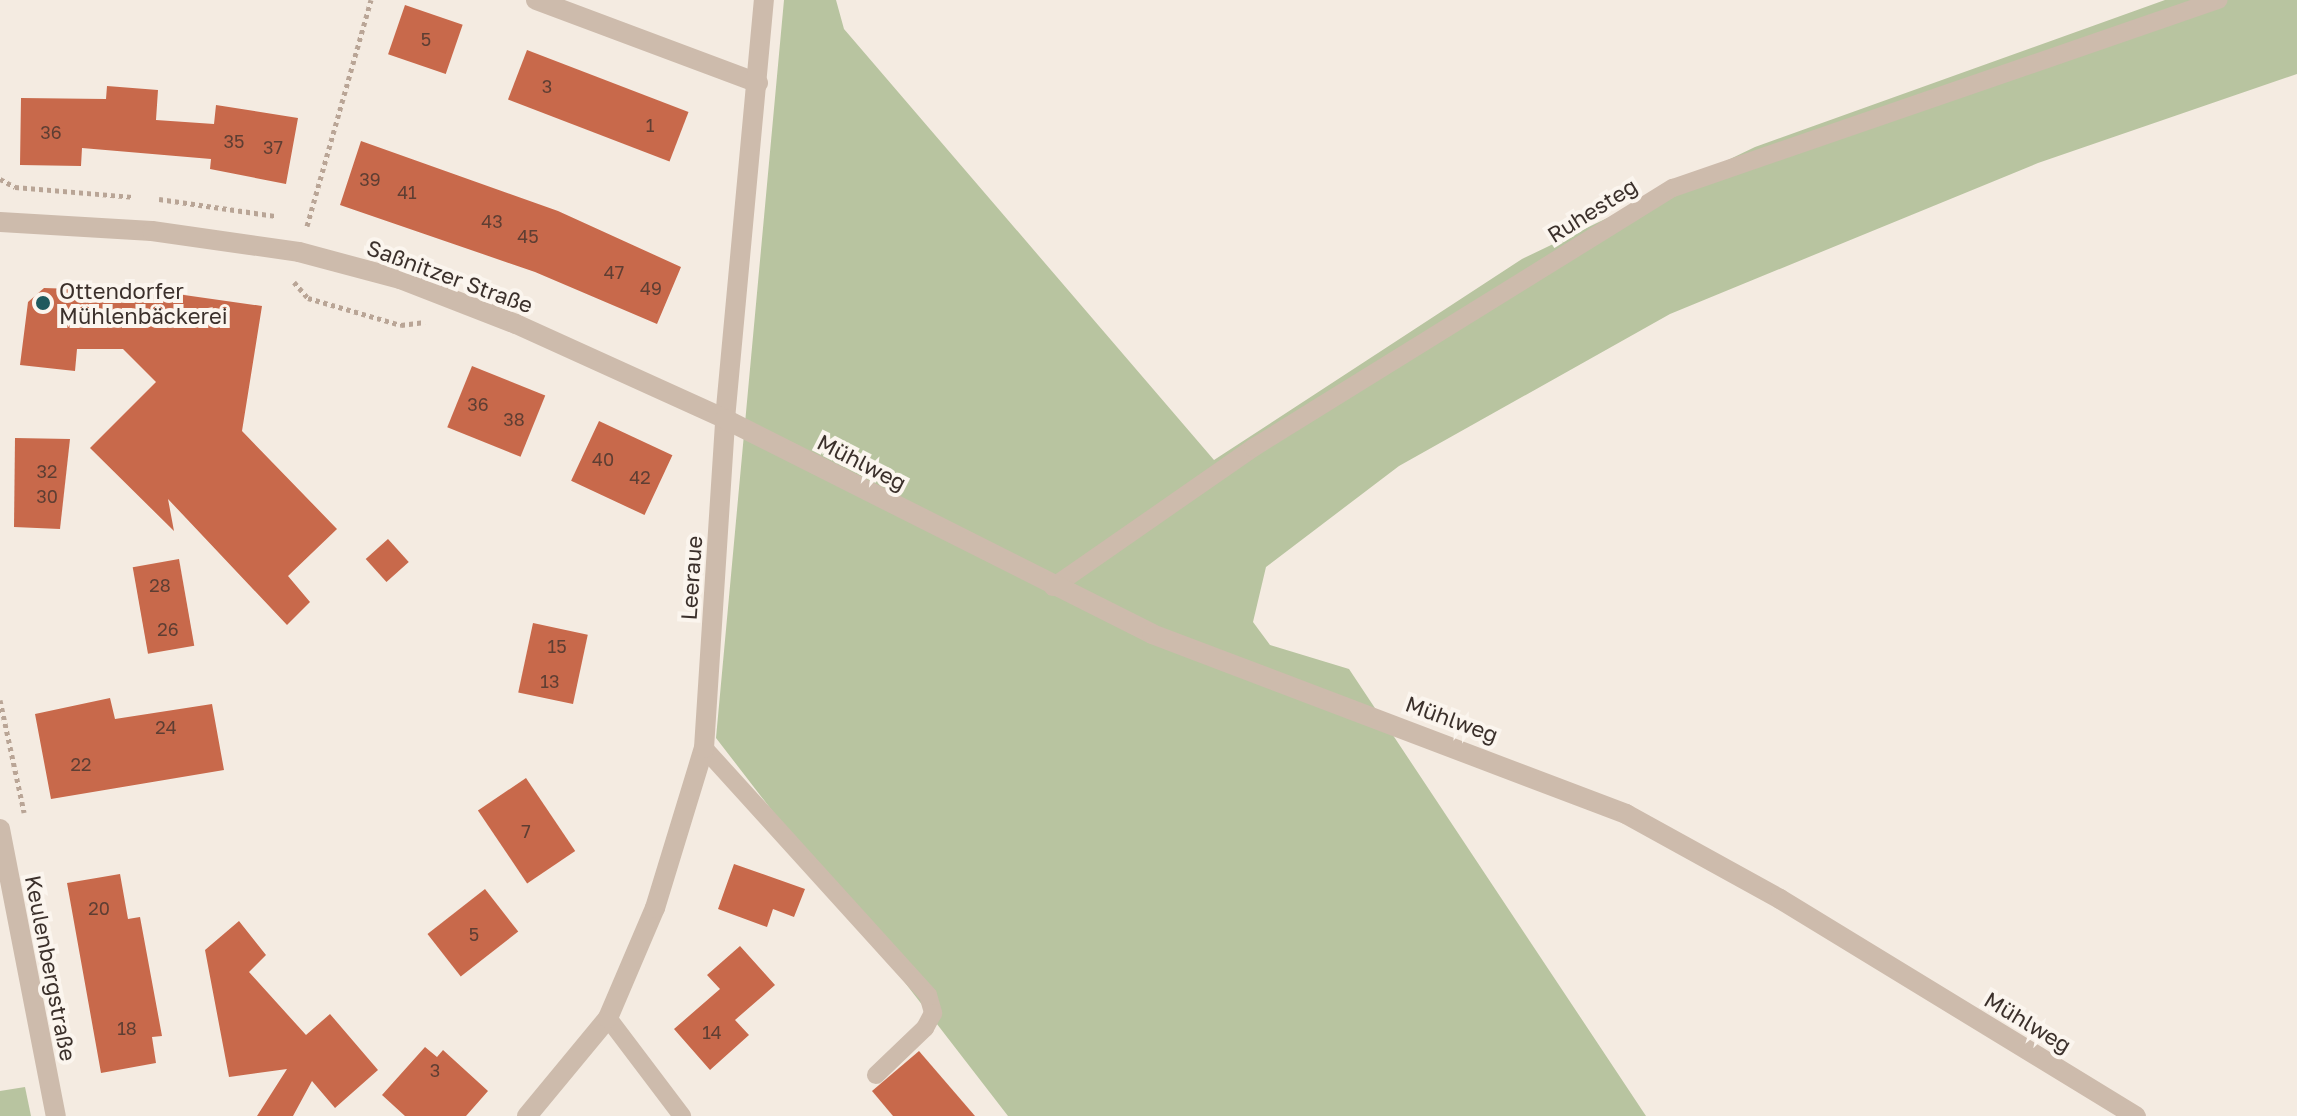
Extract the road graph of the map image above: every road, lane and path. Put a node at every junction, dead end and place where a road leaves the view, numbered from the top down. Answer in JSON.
{"nodes":[{"id":1,"x":371,"y":0,"type":"edge"},
{"id":2,"x":536,"y":0,"type":"edge"},
{"id":3,"x":764,"y":0,"type":"edge"},
{"id":4,"x":2218,"y":0,"type":"edge"},
{"id":5,"x":758,"y":83,"type":"junction"},
{"id":6,"x":0,"y":222,"type":"edge"},
{"id":7,"x":299,"y":252,"type":"junction"},
{"id":8,"x":292,"y":279,"type":"dead end"},
{"id":9,"x":436,"y":326,"type":"dead end"},
{"id":10,"x":725,"y":419,"type":"junction"},
{"id":11,"x":1053,"y":587,"type":"junction"},
{"id":12,"x":704,"y":748,"type":"junction"},
{"id":13,"x":0,"y":829,"type":"edge"},
{"id":14,"x":608,"y":1018,"type":"junction"},
{"id":15,"x":876,"y":1075,"type":"dead end"},
{"id":16,"x":56,"y":1116,"type":"edge"},
{"id":17,"x":527,"y":1116,"type":"edge"},
{"id":18,"x":682,"y":1116,"type":"edge"},
{"id":19,"x":2136,"y":1116,"type":"edge"}],
"edges":[{"from":1,"to":7,"type":"path"},
{"from":2,"to":5,"type":"street"},
{"from":3,"to":5,"type":"street","name":"Leeraue"},
{"from":4,"to":11,"type":"lane","name":"Ruhesteg"},
{"from":5,"to":10,"type":"street","name":"Leeraue"},
{"from":6,"to":7,"type":"street","name":"Saßnitzer Straße"},
{"from":7,"to":10,"type":"street","name":"Saßnitzer Straße"},
{"from":8,"to":9,"type":"path"},
{"from":10,"to":11,"type":"street","name":"Mühlweg"},
{"from":10,"to":12,"type":"street","name":"Leeraue"},
{"from":11,"to":19,"type":"street","name":"Mühlweg"},
{"from":12,"to":14,"type":"street","name":"Leeraue"},
{"from":12,"to":15,"type":"lane"},
{"from":13,"to":16,"type":"street","name":"Keulenbergstraße"},
{"from":14,"to":17,"type":"street","name":"Leeraue"},
{"from":14,"to":18,"type":"lane"}]}
